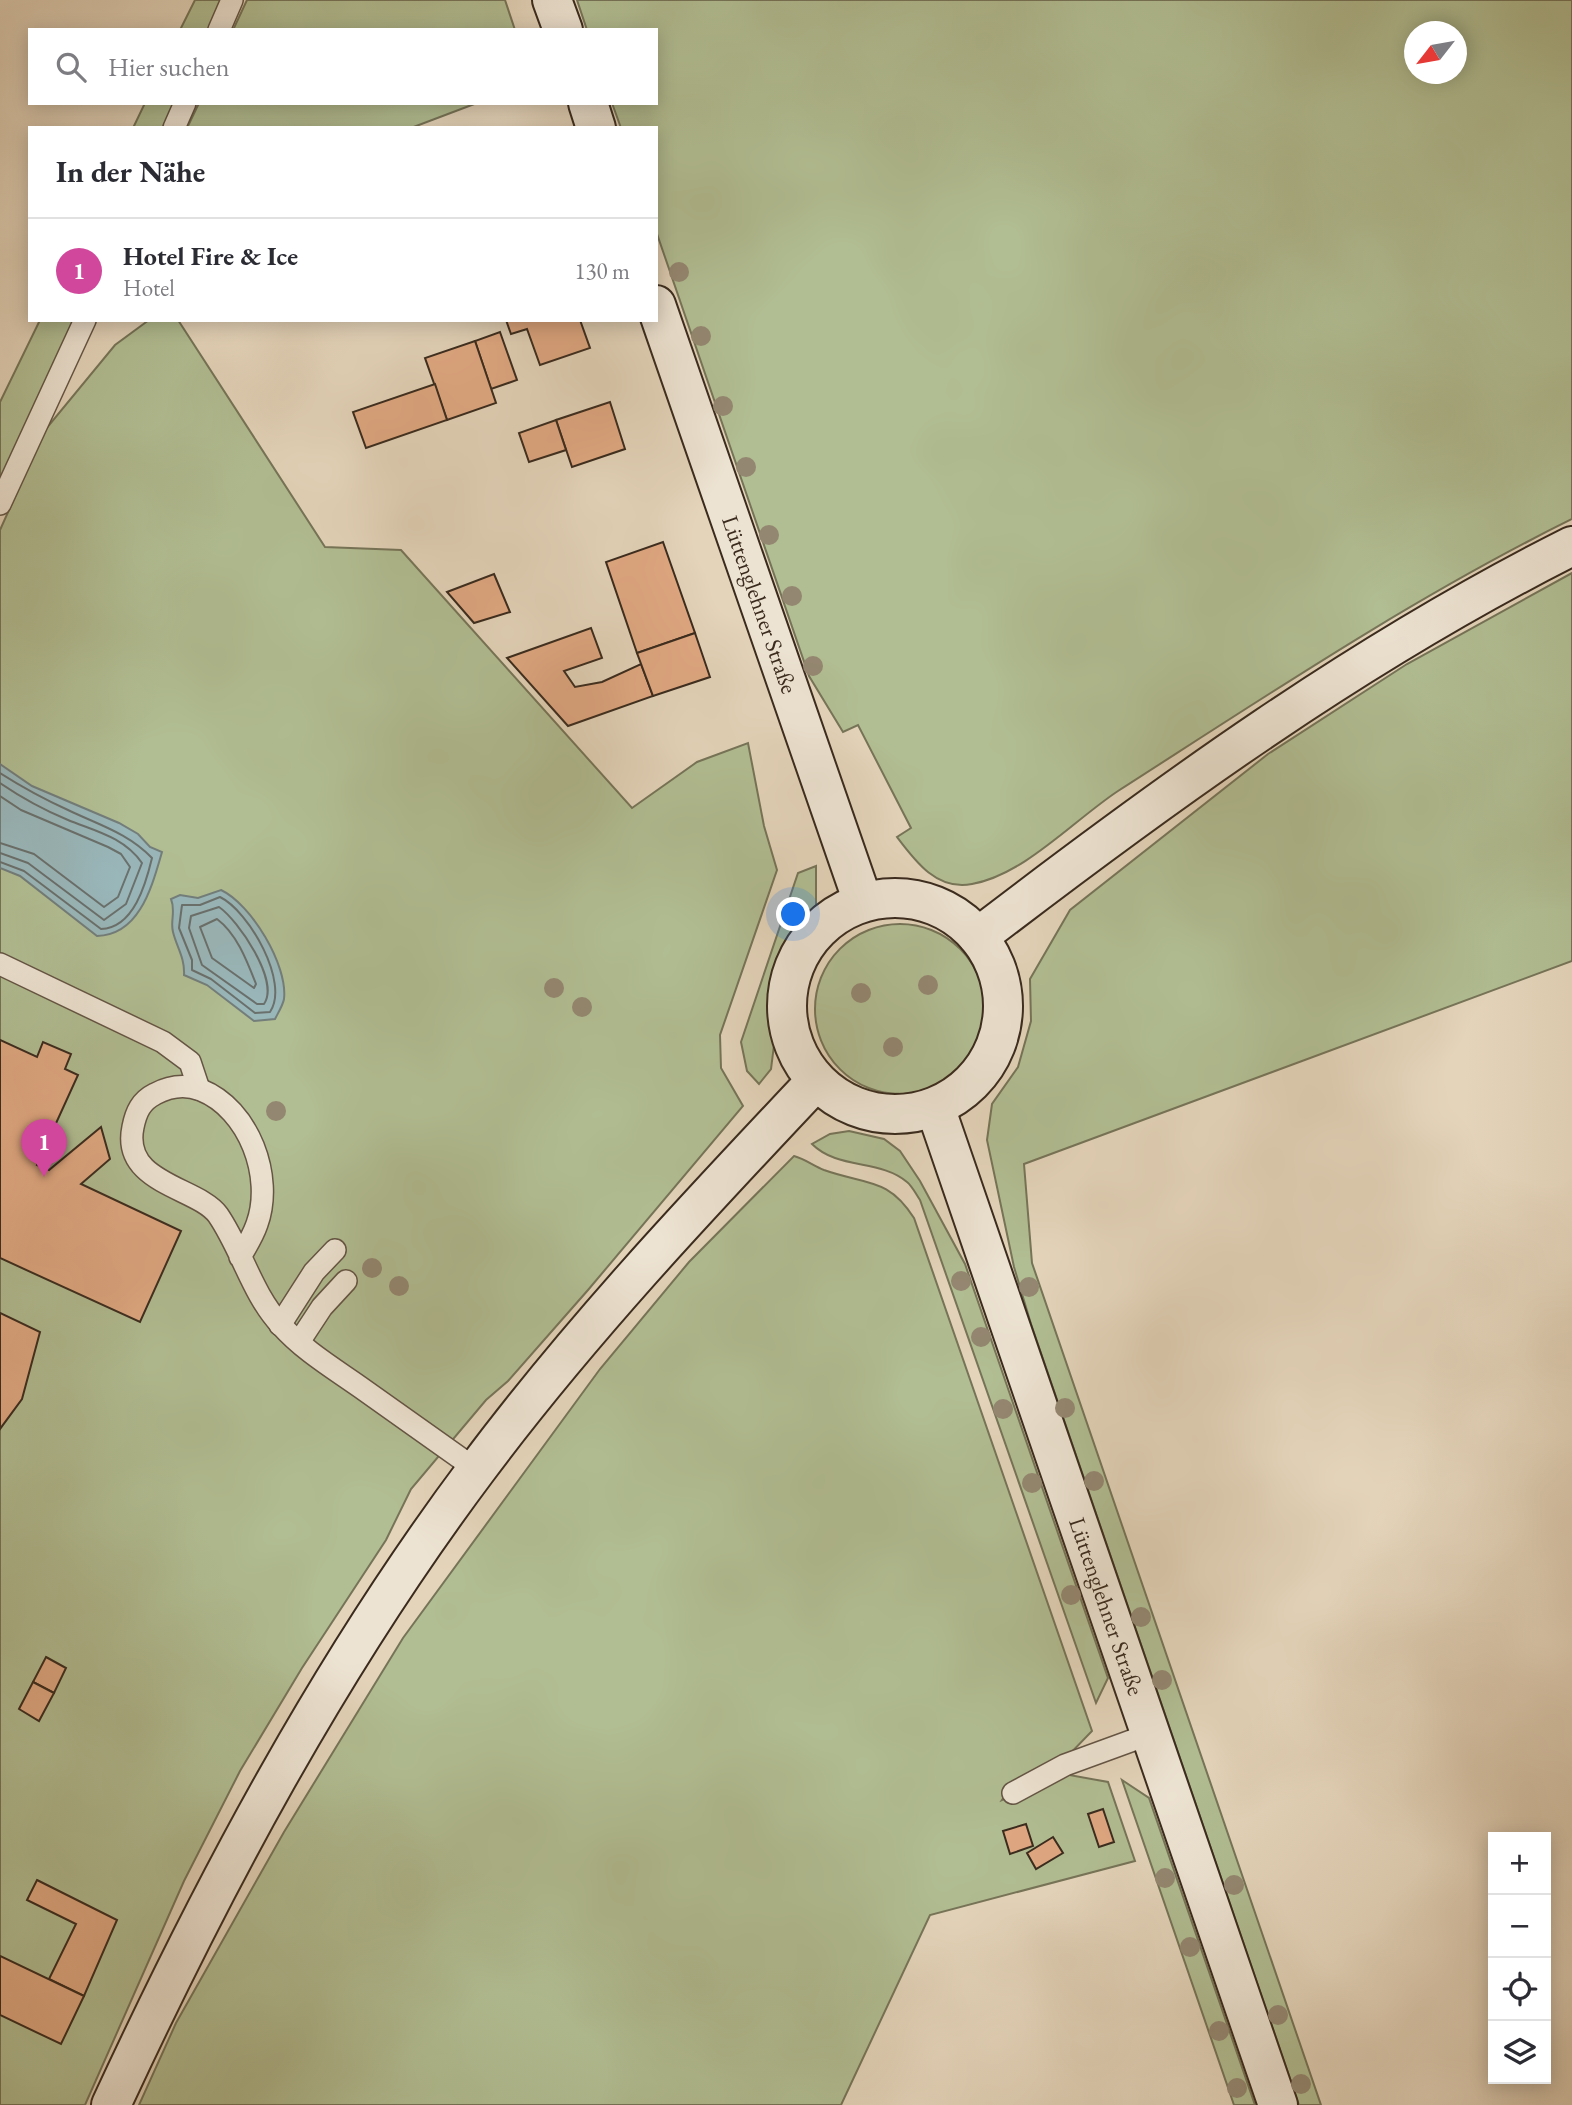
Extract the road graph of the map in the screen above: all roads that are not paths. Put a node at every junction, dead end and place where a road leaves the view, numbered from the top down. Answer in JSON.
{"nodes":[{"id":1,"x":232,"y":0,"type":"edge"},
{"id":2,"x":552,"y":0,"type":"edge"},
{"id":3,"x":220,"y":28,"type":"edge"},
{"id":4,"x":561,"y":28,"type":"edge"},
{"id":5,"x":184,"y":105,"type":"edge"},
{"id":6,"x":588,"y":105,"type":"edge"},
{"id":7,"x":175,"y":126,"type":"edge"},
{"id":8,"x":595,"y":126,"type":"edge"},
{"id":9,"x":658,"y":311,"type":"edge"},
{"id":10,"x":84,"y":322,"type":"edge"},
{"id":11,"x":0,"y":504,"type":"edge"},
{"id":12,"x":1572,"y":547,"type":"edge"},
{"id":13,"x":863,"y":902,"type":"junction"},
{"id":14,"x":978,"y":937,"type":"junction"},
{"id":15,"x":0,"y":964,"type":"edge"},
{"id":16,"x":816,"y":1081,"type":"junction"},
{"id":17,"x":198,"y":1089,"type":"junction"},
{"id":18,"x":936,"y":1107,"type":"junction"},
{"id":19,"x":335,"y":1250,"type":"dead end"},
{"id":20,"x":240,"y":1257,"type":"junction"},
{"id":21,"x":346,"y":1281,"type":"dead end"},
{"id":22,"x":280,"y":1325,"type":"junction"},
{"id":23,"x":299,"y":1342,"type":"junction"},
{"id":24,"x":477,"y":1470,"type":"junction"},
{"id":25,"x":1150,"y":1734,"type":"junction"},
{"id":26,"x":1013,"y":1793,"type":"dead end"},
{"id":27,"x":111,"y":2105,"type":"edge"},
{"id":28,"x":1278,"y":2105,"type":"edge"}],
"edges":[{"from":1,"to":3,"type":"lane"},
{"from":2,"to":4,"type":"main road"},
{"from":5,"to":7,"type":"lane"},
{"from":6,"to":8,"type":"main road"},
{"from":9,"to":13,"type":"main road","name":"Lüttenglehner Straße"},
{"from":10,"to":11,"type":"lane"},
{"from":12,"to":14,"type":"main road"},
{"from":13,"to":14,"type":"main road"},
{"from":13,"to":16,"type":"main road"},
{"from":14,"to":18,"type":"main road"},
{"from":15,"to":17,"type":"lane"},
{"from":16,"to":18,"type":"main road"},
{"from":16,"to":24,"type":"main road"},
{"from":17,"to":20,"type":"lane"},
{"from":17,"to":20,"type":"lane"},
{"from":18,"to":25,"type":"main road","name":"Lüttenglehner Straße"},
{"from":19,"to":22,"type":"lane"},
{"from":20,"to":22,"type":"lane"},
{"from":21,"to":23,"type":"lane"},
{"from":22,"to":23,"type":"lane"},
{"from":23,"to":24,"type":"lane"},
{"from":24,"to":27,"type":"main road"},
{"from":25,"to":26,"type":"lane"},
{"from":25,"to":28,"type":"main road","name":"Lüttenglehner Straße"}]}
